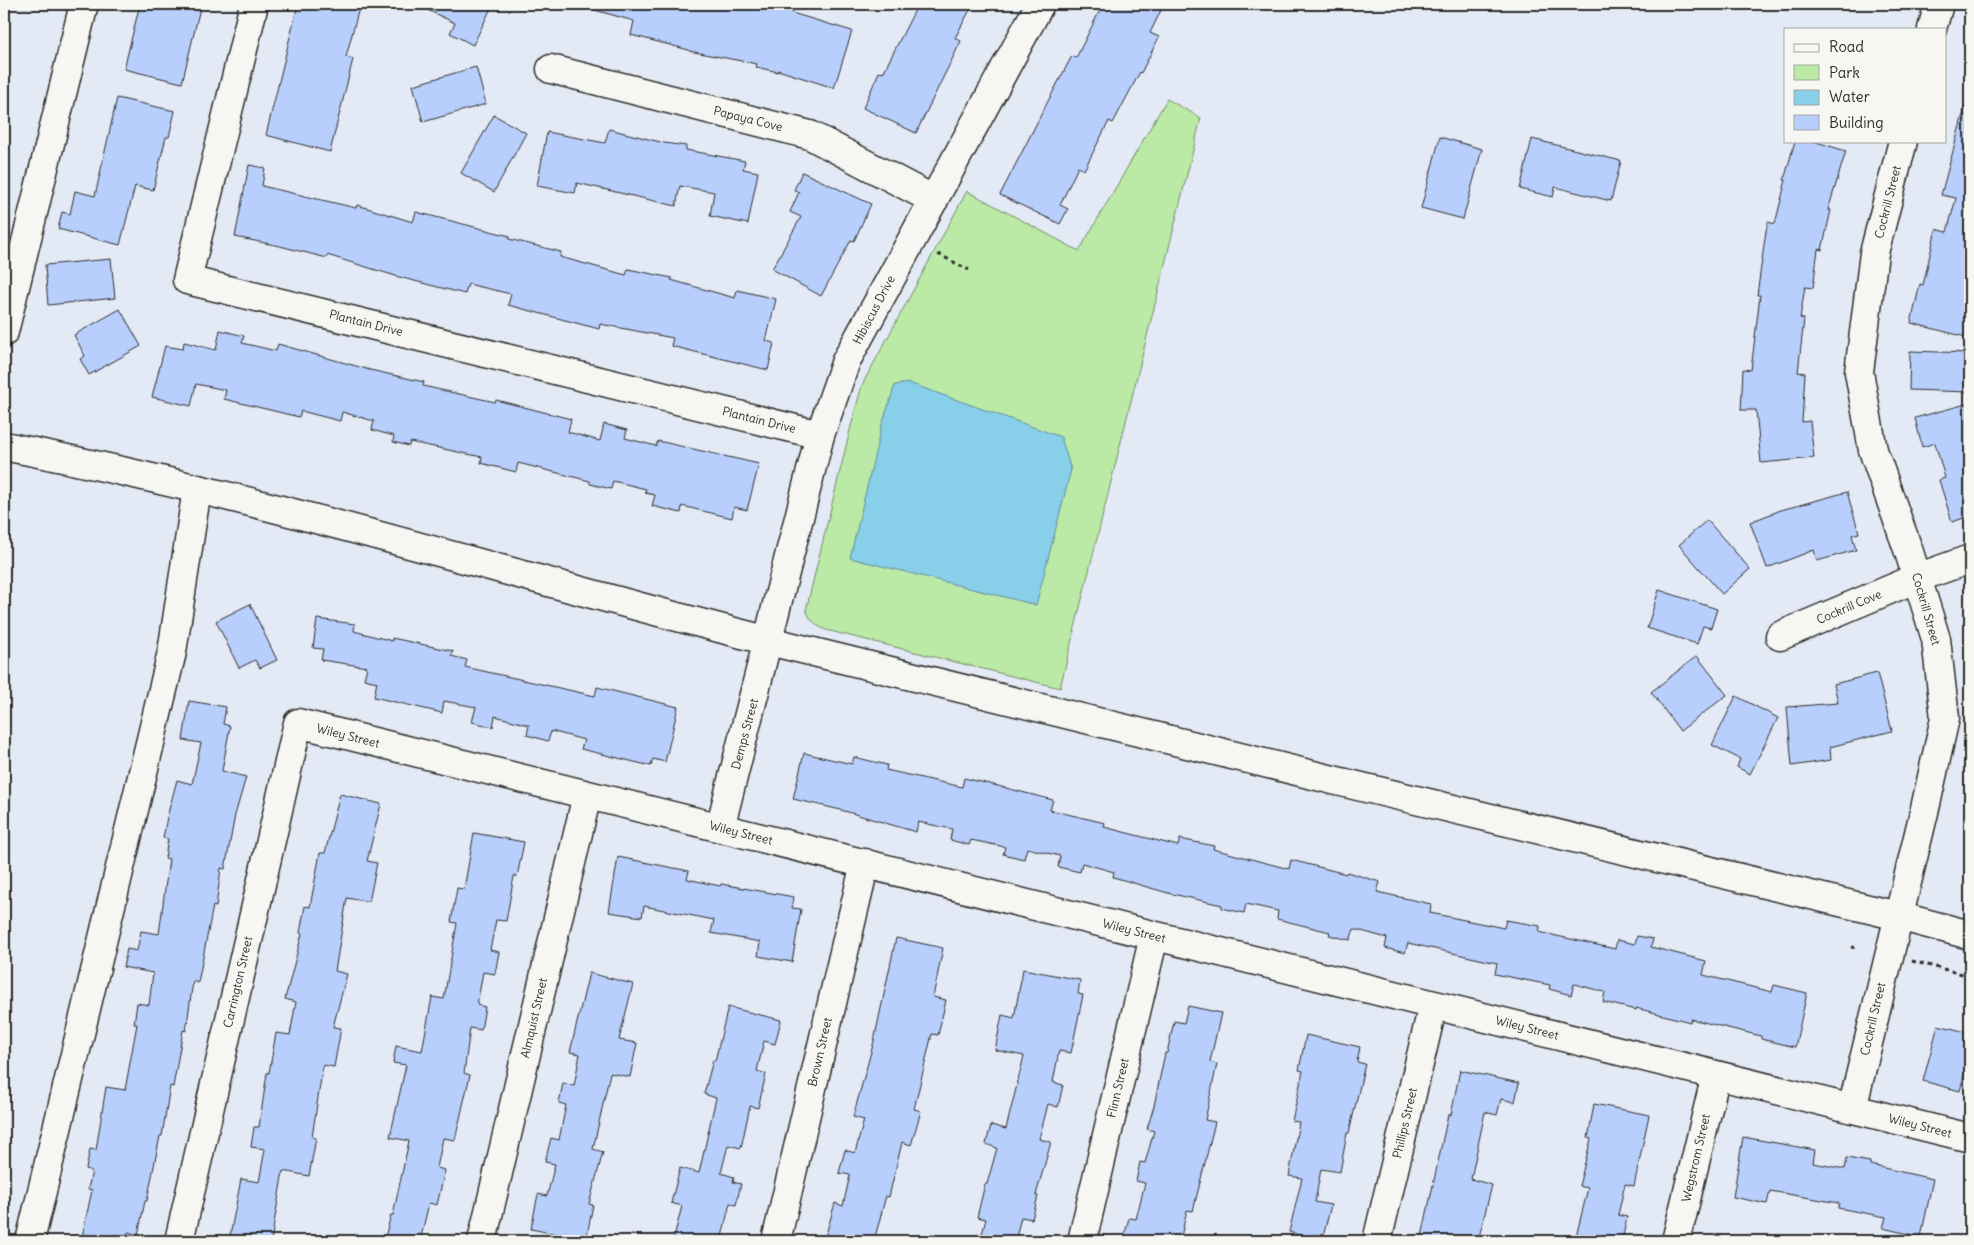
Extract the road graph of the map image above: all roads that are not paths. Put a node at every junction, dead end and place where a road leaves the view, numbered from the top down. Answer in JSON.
{"nodes":[{"id":1,"x":84,"y":4,"type":"edge"},
{"id":2,"x":254,"y":4,"type":"edge"},
{"id":3,"x":1040,"y":4,"type":"edge"},
{"id":4,"x":1938,"y":4,"type":"edge"},
{"id":5,"x":1932,"y":28,"type":"edge"},
{"id":6,"x":551,"y":69,"type":"dead end"},
{"id":7,"x":1903,"y":142,"type":"edge"},
{"id":8,"x":934,"y":200,"type":"junction"},
{"id":9,"x":4,"y":332,"type":"edge"},
{"id":10,"x":820,"y":435,"type":"junction"},
{"id":11,"x":4,"y":446,"type":"edge"},
{"id":12,"x":197,"y":489,"type":"junction"},
{"id":13,"x":1970,"y":559,"type":"edge"},
{"id":14,"x":1917,"y":578,"type":"junction"},
{"id":15,"x":1780,"y":636,"type":"dead end"},
{"id":16,"x":769,"y":641,"type":"junction"},
{"id":17,"x":298,"y":723,"type":"joint"},
{"id":18,"x":587,"y":795,"type":"junction"},
{"id":19,"x":720,"y":828,"type":"junction"},
{"id":20,"x":865,"y":863,"type":"junction"},
{"id":21,"x":1898,"y":916,"type":"junction"},
{"id":22,"x":1970,"y":935,"type":"edge"},
{"id":23,"x":1154,"y":936,"type":"junction"},
{"id":24,"x":1433,"y":1005,"type":"junction"},
{"id":25,"x":1716,"y":1075,"type":"junction"},
{"id":26,"x":1852,"y":1109,"type":"junction"},
{"id":27,"x":1970,"y":1138,"type":"edge"},
{"id":28,"x":30,"y":1241,"type":"edge"},
{"id":29,"x":178,"y":1241,"type":"edge"},
{"id":30,"x":482,"y":1241,"type":"edge"},
{"id":31,"x":776,"y":1241,"type":"edge"},
{"id":32,"x":1082,"y":1241,"type":"edge"},
{"id":33,"x":1377,"y":1241,"type":"edge"},
{"id":34,"x":1676,"y":1241,"type":"edge"}],
"edges":[{"from":1,"to":9,"type":"street"},
{"from":2,"to":10,"type":"street","name":"Plantain Drive"},
{"from":3,"to":8,"type":"street","name":"Hibiscus Drive"},
{"from":4,"to":5,"type":"street"},
{"from":6,"to":8,"type":"street","name":"Papaya Cove"},
{"from":7,"to":14,"type":"street","name":"Cockrill Street"},
{"from":8,"to":10,"type":"street","name":"Hibiscus Drive"},
{"from":10,"to":16,"type":"street","name":"Hibiscus Drive"},
{"from":11,"to":12,"type":"street"},
{"from":12,"to":16,"type":"street"},
{"from":12,"to":28,"type":"street"},
{"from":13,"to":14,"type":"street","name":"Cockrill Cove"},
{"from":14,"to":15,"type":"street","name":"Cockrill Cove"},
{"from":14,"to":21,"type":"street","name":"Cockrill Street"},
{"from":16,"to":19,"type":"street","name":"Demps Street"},
{"from":16,"to":21,"type":"street"},
{"from":17,"to":18,"type":"street","name":"Wiley Street"},
{"from":17,"to":29,"type":"street","name":"Carrington Street"},
{"from":18,"to":19,"type":"street","name":"Wiley Street"},
{"from":18,"to":30,"type":"street","name":"Almquist Street"},
{"from":19,"to":20,"type":"street","name":"Wiley Street"},
{"from":20,"to":23,"type":"street","name":"Wiley Street"},
{"from":20,"to":31,"type":"street","name":"Brown Street"},
{"from":21,"to":22,"type":"street"},
{"from":21,"to":26,"type":"street","name":"Cockrill Street"},
{"from":23,"to":24,"type":"street","name":"Wiley Street"},
{"from":23,"to":32,"type":"street","name":"Flinn Street"},
{"from":24,"to":25,"type":"street","name":"Wiley Street"},
{"from":24,"to":33,"type":"street","name":"Phillips Street"},
{"from":25,"to":26,"type":"street","name":"Wiley Street"},
{"from":25,"to":34,"type":"street","name":"Wegstrom Street"},
{"from":26,"to":27,"type":"street","name":"Wiley Street"}]}
